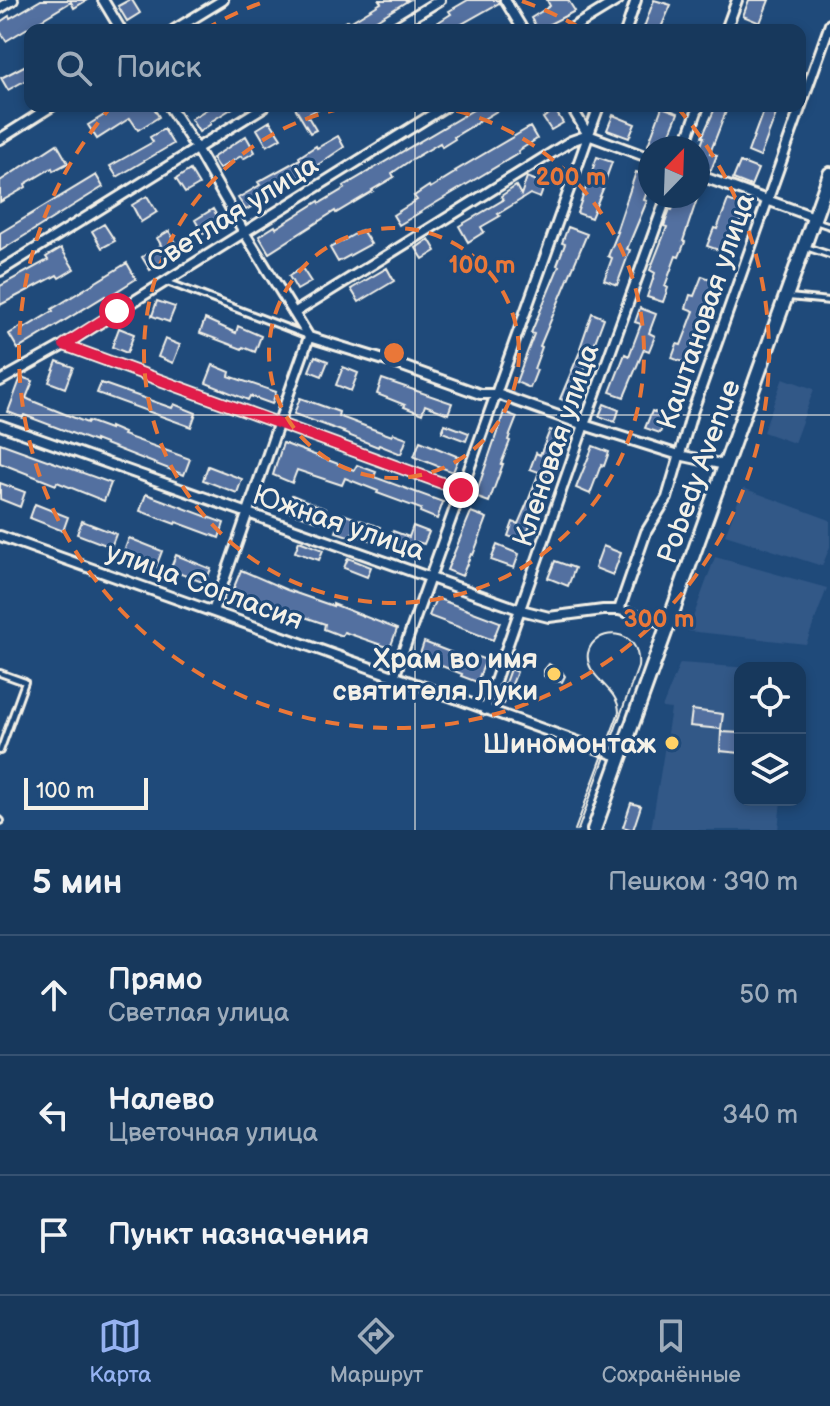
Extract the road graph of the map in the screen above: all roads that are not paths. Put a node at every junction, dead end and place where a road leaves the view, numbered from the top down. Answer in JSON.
{"nodes":[{"id":1,"x":13,"y":0,"type":"edge"},
{"id":2,"x":103,"y":0,"type":"edge"},
{"id":3,"x":223,"y":0,"type":"edge"},
{"id":4,"x":440,"y":0,"type":"edge"},
{"id":5,"x":505,"y":0,"type":"edge"},
{"id":6,"x":618,"y":0,"type":"edge"},
{"id":7,"x":636,"y":0,"type":"edge"},
{"id":8,"x":737,"y":0,"type":"edge"},
{"id":9,"x":0,"y":8,"type":"edge"},
{"id":10,"x":117,"y":24,"type":"edge"},
{"id":11,"x":184,"y":24,"type":"edge"},
{"id":12,"x":401,"y":24,"type":"edge"},
{"id":13,"x":519,"y":24,"type":"edge"},
{"id":14,"x":579,"y":24,"type":"edge"},
{"id":15,"x":628,"y":24,"type":"edge"},
{"id":16,"x":728,"y":24,"type":"edge"},
{"id":17,"x":830,"y":24,"type":"edge"},
{"id":18,"x":806,"y":92,"type":"edge"},
{"id":19,"x":43,"y":112,"type":"edge"},
{"id":20,"x":173,"y":112,"type":"edge"},
{"id":21,"x":255,"y":112,"type":"edge"},
{"id":22,"x":436,"y":112,"type":"edge"},
{"id":23,"x":575,"y":112,"type":"edge"},
{"id":24,"x":597,"y":112,"type":"edge"},
{"id":25,"x":697,"y":112,"type":"edge"},
{"id":26,"x":799,"y":112,"type":"edge"},
{"id":27,"x":588,"y":135,"type":"junction"},
{"id":28,"x":688,"y":136,"type":"edge"},
{"id":29,"x":0,"y":139,"type":"edge"},
{"id":30,"x":196,"y":148,"type":"junction"},
{"id":31,"x":638,"y":154,"type":"edge"},
{"id":32,"x":830,"y":174,"type":"edge"},
{"id":33,"x":710,"y":179,"type":"edge"},
{"id":34,"x":768,"y":199,"type":"junction"},
{"id":35,"x":663,"y":208,"type":"edge"},
{"id":36,"x":814,"y":219,"type":"junction"},
{"id":37,"x":830,"y":226,"type":"edge"},
{"id":38,"x":244,"y":232,"type":"junction"},
{"id":39,"x":804,"y":246,"type":"junction"},
{"id":40,"x":830,"y":255,"type":"edge"},
{"id":41,"x":0,"y":271,"type":"edge"},
{"id":42,"x":164,"y":281,"type":"junction"},
{"id":43,"x":786,"y":297,"type":"junction"},
{"id":44,"x":830,"y":301,"type":"edge"},
{"id":45,"x":294,"y":313,"type":"junction"},
{"id":46,"x":309,"y":337,"type":"junction"},
{"id":47,"x":64,"y":345,"type":"junction"},
{"id":48,"x":0,"y":381,"type":"edge"},
{"id":49,"x":497,"y":394,"type":"junction"},
{"id":50,"x":278,"y":424,"type":"junction"},
{"id":51,"x":0,"y":425,"type":"edge"},
{"id":52,"x":584,"y":425,"type":"junction"},
{"id":53,"x":679,"y":455,"type":"junction"},
{"id":54,"x":725,"y":465,"type":"junction"},
{"id":55,"x":461,"y":490,"type":"junction"},
{"id":56,"x":249,"y":513,"type":"junction"},
{"id":57,"x":0,"y":536,"type":"edge"},
{"id":58,"x":431,"y":578,"type":"junction"},
{"id":59,"x":521,"y":610,"type":"junction"},
{"id":60,"x":619,"y":610,"type":"junction"},
{"id":61,"x":213,"y":611,"type":"junction"},
{"id":62,"x":668,"y":624,"type":"junction"},
{"id":63,"x":0,"y":673,"type":"edge"},
{"id":64,"x":394,"y":677,"type":"junction"},
{"id":65,"x":485,"y":710,"type":"junction"},
{"id":66,"x":0,"y":751,"type":"edge"},
{"id":67,"x":621,"y":757,"type":"junction"},
{"id":68,"x":594,"y":830,"type":"edge"}],
"edges":[{"from":1,"to":9,"type":"street"},
{"from":2,"to":10,"type":"street"},
{"from":3,"to":11,"type":"street"},
{"from":4,"to":12,"type":"street"},
{"from":5,"to":13,"type":"street"},
{"from":6,"to":14,"type":"street"},
{"from":7,"to":15,"type":"street"},
{"from":8,"to":16,"type":"street"},
{"from":17,"to":18,"type":"street","name":"Каштановая улица"},
{"from":19,"to":29,"type":"street"},
{"from":20,"to":30,"type":"street"},
{"from":21,"to":30,"type":"street"},
{"from":22,"to":38,"type":"street","name":"Светлая улица"},
{"from":23,"to":27,"type":"street"},
{"from":24,"to":27,"type":"street"},
{"from":25,"to":28,"type":"street"},
{"from":26,"to":34,"type":"street","name":"Каштановая улица"},
{"from":27,"to":31,"type":"street"},
{"from":27,"to":45,"type":"street"},
{"from":27,"to":49,"type":"street"},
{"from":30,"to":38,"type":"street"},
{"from":30,"to":41,"type":"street"},
{"from":32,"to":36,"type":"main road","name":"Pobedy Avenue"},
{"from":33,"to":34,"type":"street"},
{"from":34,"to":36,"type":"street"},
{"from":34,"to":53,"type":"street","name":"Каштановая улица"},
{"from":35,"to":52,"type":"street","name":"Кленовая улица"},
{"from":36,"to":37,"type":"lane"},
{"from":36,"to":39,"type":"main road","name":"Pobedy Avenue"},
{"from":38,"to":42,"type":"street","name":"Светлая улица"},
{"from":38,"to":45,"type":"street"},
{"from":39,"to":40,"type":"lane"},
{"from":39,"to":43,"type":"main road","name":"Pobedy Avenue"},
{"from":42,"to":46,"type":"lane"},
{"from":42,"to":47,"type":"street","name":"Светлая улица"},
{"from":43,"to":44,"type":"lane"},
{"from":43,"to":54,"type":"main road","name":"Pobedy Avenue"},
{"from":45,"to":46,"type":"street"},
{"from":46,"to":49,"type":"street"},
{"from":46,"to":50,"type":"street"},
{"from":47,"to":48,"type":"street","name":"Светлая улица"},
{"from":47,"to":50,"type":"street"},
{"from":49,"to":52,"type":"street"},
{"from":49,"to":55,"type":"street"},
{"from":50,"to":55,"type":"street"},
{"from":50,"to":56,"type":"street"},
{"from":51,"to":56,"type":"street","name":"Южная улица"},
{"from":52,"to":53,"type":"street"},
{"from":52,"to":59,"type":"street","name":"Кленовая улица"},
{"from":53,"to":54,"type":"street"},
{"from":53,"to":60,"type":"street","name":"Каштановая улица"},
{"from":54,"to":62,"type":"main road","name":"Pobedy Avenue"},
{"from":55,"to":58,"type":"street"},
{"from":56,"to":58,"type":"street","name":"Южная улица"},
{"from":56,"to":61,"type":"street"},
{"from":57,"to":61,"type":"street","name":"улица Согласия"},
{"from":58,"to":59,"type":"street","name":"Южная улица"},
{"from":58,"to":64,"type":"street"},
{"from":59,"to":60,"type":"street","name":"Южная улица"},
{"from":59,"to":65,"type":"street","name":"Кленовая улица"},
{"from":60,"to":62,"type":"street","name":"Южная улица"},
{"from":61,"to":64,"type":"street","name":"улица Согласия"},
{"from":62,"to":67,"type":"main road","name":"Pobedy Avenue"},
{"from":63,"to":66,"type":"lane"},
{"from":64,"to":65,"type":"street","name":"улица Согласия"},
{"from":65,"to":67,"type":"street","name":"улица Согласия"},
{"from":67,"to":68,"type":"main road","name":"Pobedy Avenue"}]}
